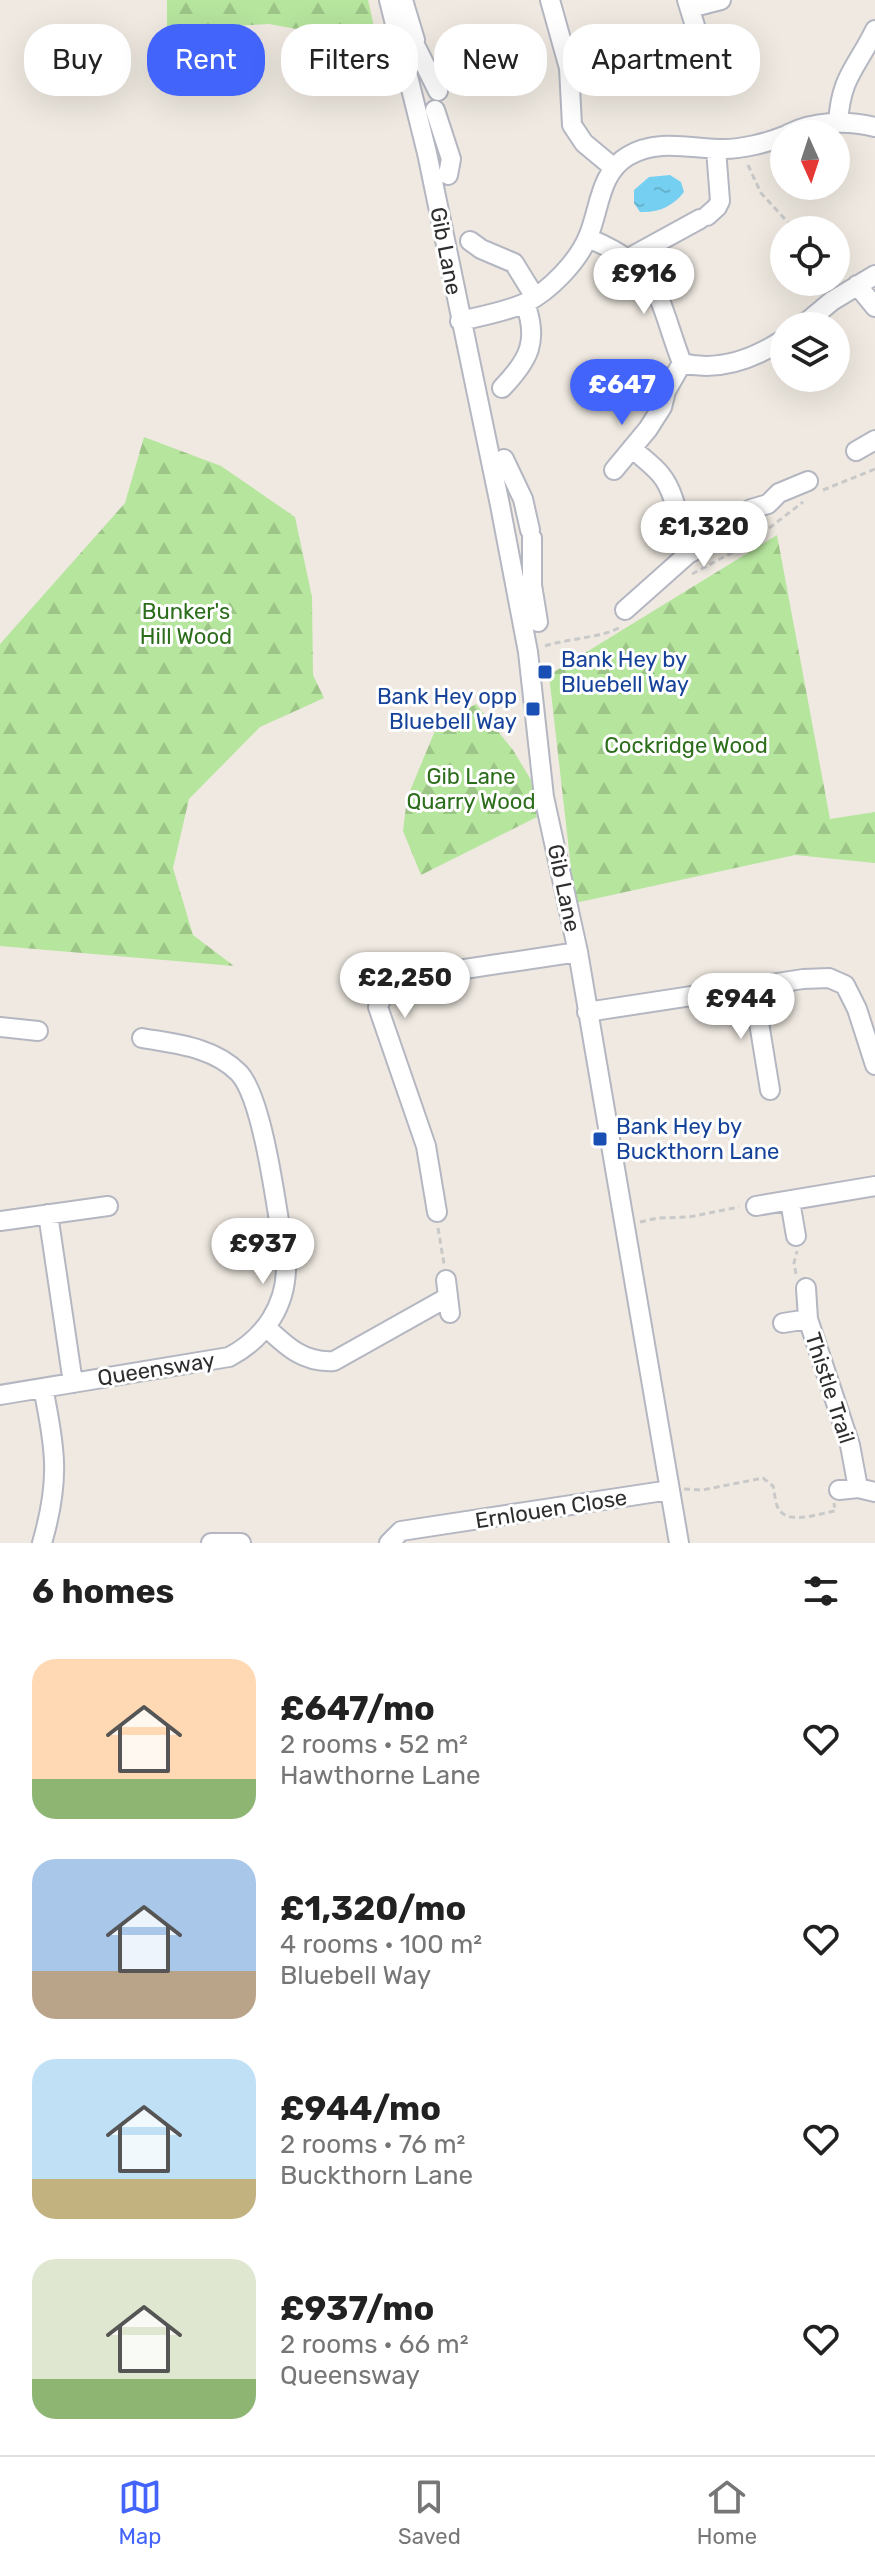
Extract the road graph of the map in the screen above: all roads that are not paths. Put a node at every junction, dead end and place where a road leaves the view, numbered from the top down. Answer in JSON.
{"nodes":[{"id":1,"x":389,"y":0,"type":"edge"},
{"id":2,"x":403,"y":0,"type":"edge"},
{"id":3,"x":550,"y":0,"type":"edge"},
{"id":4,"x":721,"y":0,"type":"edge"},
{"id":5,"x":688,"y":4,"type":"edge"},
{"id":6,"x":402,"y":21,"type":"junction"},
{"id":7,"x":402,"y":24,"type":"edge"},
{"id":8,"x":404,"y":24,"type":"edge"},
{"id":9,"x":694,"y":24,"type":"edge"},
{"id":10,"x":875,"y":30,"type":"edge"},
{"id":11,"x":418,"y":47,"type":"edge"},
{"id":12,"x":418,"y":84,"type":"edge"},
{"id":13,"x":413,"y":96,"type":"edge"},
{"id":14,"x":435,"y":110,"type":"dead end"},
{"id":15,"x":838,"y":120,"type":"edge"},
{"id":16,"x":850,"y":122,"type":"edge"},
{"id":17,"x":875,"y":127,"type":"edge"},
{"id":18,"x":770,"y":139,"type":"edge"},
{"id":19,"x":449,"y":149,"type":"junction"},
{"id":20,"x":716,"y":149,"type":"junction"},
{"id":21,"x":427,"y":153,"type":"junction"},
{"id":22,"x":614,"y":168,"type":"junction"},
{"id":23,"x":448,"y":175,"type":"dead end"},
{"id":24,"x":588,"y":238,"type":"junction"},
{"id":25,"x":470,"y":241,"type":"dead end"},
{"id":26,"x":629,"y":258,"type":"junction"},
{"id":27,"x":875,"y":275,"type":"edge"},
{"id":28,"x":857,"y":285,"type":"junction"},
{"id":29,"x":530,"y":300,"type":"junction"},
{"id":30,"x":875,"y":307,"type":"edge"},
{"id":31,"x":819,"y":312,"type":"edge"},
{"id":32,"x":460,"y":321,"type":"junction"},
{"id":33,"x":770,"y":346,"type":"edge"},
{"id":34,"x":682,"y":363,"type":"junction"},
{"id":35,"x":502,"y":388,"type":"dead end"},
{"id":36,"x":875,"y":440,"type":"edge"},
{"id":37,"x":632,"y":448,"type":"junction"},
{"id":38,"x":856,"y":451,"type":"dead end"},
{"id":39,"x":504,"y":459,"type":"dead end"},
{"id":40,"x":614,"y":470,"type":"dead end"},
{"id":41,"x":814,"y":486,"type":"road end"},
{"id":42,"x":523,"y":499,"type":"junction"},
{"id":43,"x":500,"y":505,"type":"junction"},
{"id":44,"x":688,"y":554,"type":"junction"},
{"id":45,"x":531,"y":564,"type":"junction"},
{"id":46,"x":511,"y":567,"type":"junction"},
{"id":47,"x":625,"y":616,"type":"road end"},
{"id":48,"x":538,"y":622,"type":"dead end"},
{"id":49,"x":578,"y":952,"type":"junction"},
{"id":50,"x":753,"y":986,"type":"junction"},
{"id":51,"x":587,"y":1012,"type":"junction"},
{"id":52,"x":0,"y":1027,"type":"edge"},
{"id":53,"x":38,"y":1031,"type":"dead end"},
{"id":54,"x":142,"y":1039,"type":"dead end"},
{"id":55,"x":875,"y":1065,"type":"edge"},
{"id":56,"x":770,"y":1090,"type":"dead end"},
{"id":57,"x":875,"y":1186,"type":"edge"},
{"id":58,"x":790,"y":1201,"type":"junction"},
{"id":59,"x":108,"y":1206,"type":"dead end"},
{"id":60,"x":756,"y":1206,"type":"road end"},
{"id":61,"x":437,"y":1212,"type":"road end"},
{"id":62,"x":48,"y":1214,"type":"junction"},
{"id":63,"x":0,"y":1221,"type":"edge"},
{"id":64,"x":796,"y":1236,"type":"road end"},
{"id":65,"x":806,"y":1288,"type":"road end"},
{"id":66,"x":448,"y":1297,"type":"road end"},
{"id":67,"x":808,"y":1319,"type":"junction"},
{"id":68,"x":783,"y":1323,"type":"dead end"},
{"id":69,"x":266,"y":1327,"type":"junction"},
{"id":70,"x":73,"y":1383,"type":"junction"},
{"id":71,"x":43,"y":1388,"type":"junction"},
{"id":72,"x":0,"y":1395,"type":"edge"},
{"id":73,"x":670,"y":1490,"type":"junction"},
{"id":74,"x":839,"y":1490,"type":"road end"},
{"id":75,"x":867,"y":1490,"type":"edge"},
{"id":76,"x":42,"y":1543,"type":"edge"},
{"id":77,"x":211,"y":1543,"type":"edge"},
{"id":78,"x":241,"y":1543,"type":"edge"},
{"id":79,"x":389,"y":1543,"type":"edge"},
{"id":80,"x":679,"y":1543,"type":"edge"}],
"edges":[{"from":1,"to":6,"type":"street","name":"Gib Lane"},
{"from":2,"to":6,"type":"street"},
{"from":3,"to":22,"type":"street"},
{"from":4,"to":5,"type":"street"},
{"from":5,"to":9,"type":"street"},
{"from":6,"to":7,"type":"street","name":"Gib Lane"},
{"from":6,"to":8,"type":"street"},
{"from":10,"to":15,"type":"street"},
{"from":11,"to":12,"type":"street"},
{"from":13,"to":21,"type":"street","name":"Gib Lane"},
{"from":14,"to":19,"type":"street"},
{"from":16,"to":17,"type":"street"},
{"from":18,"to":20,"type":"street"},
{"from":19,"to":21,"type":"street"},
{"from":19,"to":23,"type":"street"},
{"from":20,"to":22,"type":"street"},
{"from":20,"to":26,"type":"street"},
{"from":21,"to":32,"type":"street","name":"Gib Lane"},
{"from":22,"to":24,"type":"street"},
{"from":24,"to":26,"type":"street"},
{"from":24,"to":29,"type":"street"},
{"from":25,"to":29,"type":"street"},
{"from":26,"to":34,"type":"street"},
{"from":27,"to":28,"type":"street"},
{"from":28,"to":30,"type":"street"},
{"from":28,"to":31,"type":"street"},
{"from":29,"to":32,"type":"street"},
{"from":29,"to":35,"type":"street"},
{"from":32,"to":43,"type":"street","name":"Gib Lane"},
{"from":33,"to":34,"type":"street"},
{"from":34,"to":37,"type":"street"},
{"from":36,"to":38,"type":"street"},
{"from":37,"to":40,"type":"street"},
{"from":37,"to":44,"type":"street"},
{"from":39,"to":42,"type":"street"},
{"from":41,"to":44,"type":"street"},
{"from":42,"to":43,"type":"street"},
{"from":42,"to":45,"type":"street"},
{"from":43,"to":46,"type":"street","name":"Gib Lane"},
{"from":44,"to":47,"type":"street"},
{"from":45,"to":46,"type":"street"},
{"from":45,"to":48,"type":"street"},
{"from":46,"to":49,"type":"street","name":"Gib Lane"},
{"from":49,"to":51,"type":"street","name":"Gib Lane"},
{"from":49,"to":61,"type":"street"},
{"from":50,"to":51,"type":"street"},
{"from":50,"to":55,"type":"street"},
{"from":50,"to":56,"type":"street"},
{"from":51,"to":73,"type":"street","name":"Gib Lane"},
{"from":52,"to":53,"type":"street"},
{"from":54,"to":69,"type":"street","name":"Queensway"},
{"from":57,"to":58,"type":"street"},
{"from":58,"to":60,"type":"street"},
{"from":58,"to":64,"type":"street"},
{"from":59,"to":62,"type":"street"},
{"from":62,"to":63,"type":"street"},
{"from":62,"to":70,"type":"street"},
{"from":65,"to":67,"type":"street","name":"Thistle Trail"},
{"from":66,"to":69,"type":"street"},
{"from":67,"to":68,"type":"street"},
{"from":67,"to":75,"type":"street","name":"Thistle Trail"},
{"from":69,"to":70,"type":"street","name":"Queensway"},
{"from":70,"to":71,"type":"street","name":"Queensway"},
{"from":71,"to":72,"type":"street","name":"Queensway"},
{"from":71,"to":76,"type":"street"},
{"from":73,"to":79,"type":"street","name":"Ernlouen Close"},
{"from":73,"to":80,"type":"street","name":"Gib Lane"},
{"from":74,"to":75,"type":"street","name":"Thistle Trail"},
{"from":77,"to":78,"type":"street"}]}
